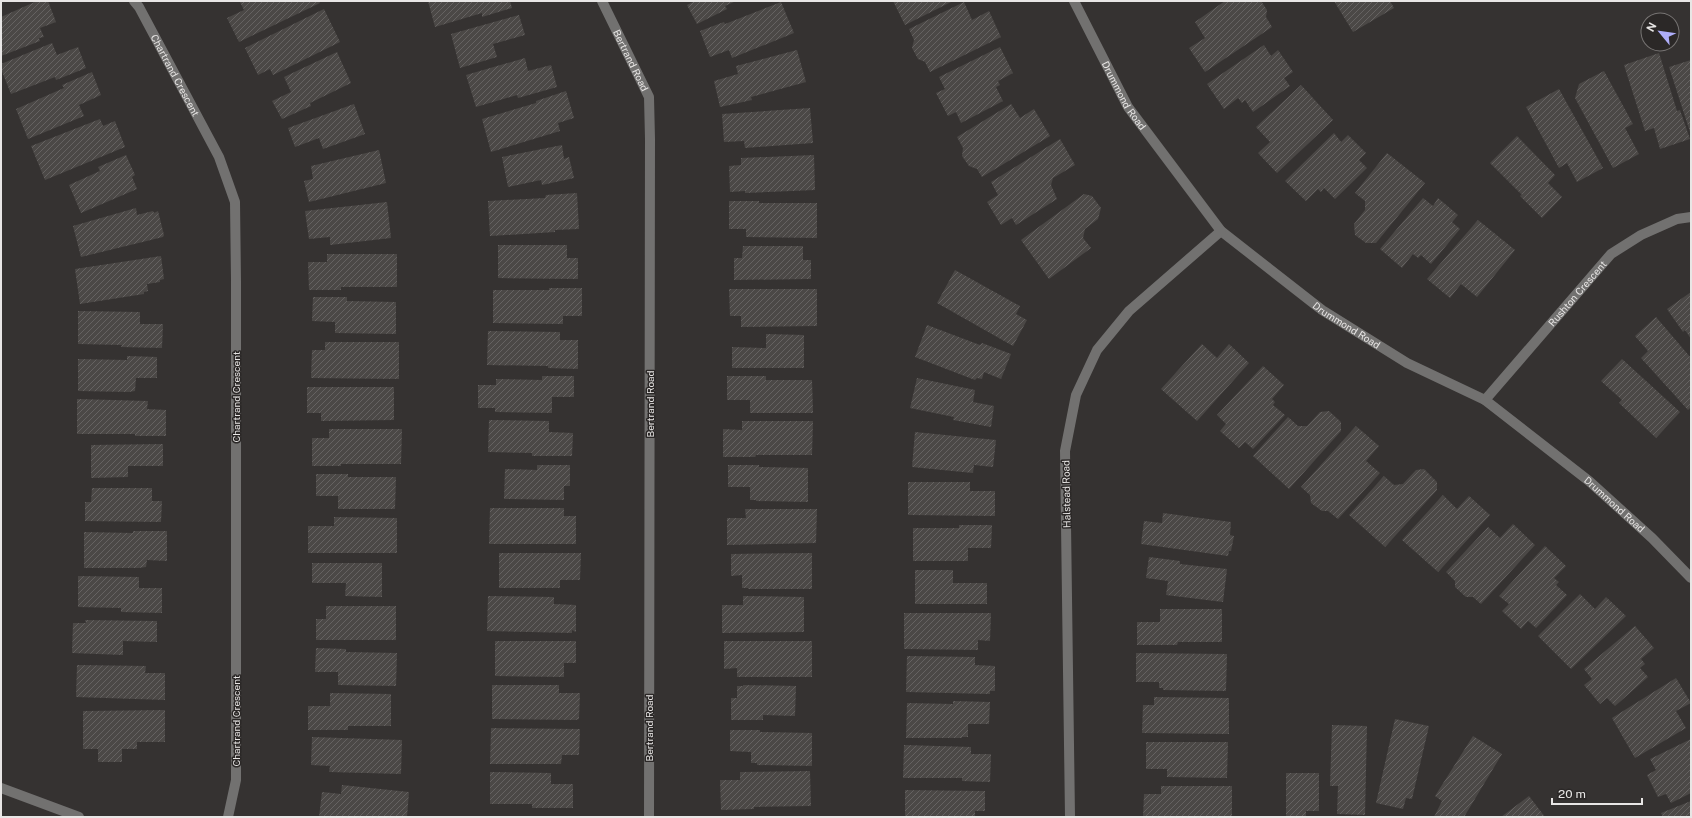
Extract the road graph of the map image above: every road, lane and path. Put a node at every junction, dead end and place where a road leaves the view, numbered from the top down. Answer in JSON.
{"nodes":[{"id":1,"x":134,"y":1,"type":"edge"},
{"id":2,"x":602,"y":1,"type":"edge"},
{"id":3,"x":1074,"y":1,"type":"edge"},
{"id":4,"x":1691,"y":217,"type":"edge"},
{"id":5,"x":1221,"y":231,"type":"junction"},
{"id":6,"x":1485,"y":400,"type":"junction"},
{"id":7,"x":1691,"y":578,"type":"edge"},
{"id":8,"x":1,"y":788,"type":"edge"},
{"id":9,"x":79,"y":817,"type":"edge"},
{"id":10,"x":228,"y":817,"type":"edge"},
{"id":11,"x":649,"y":817,"type":"edge"},
{"id":12,"x":1070,"y":817,"type":"edge"}],
"edges":[{"from":1,"to":10,"type":"street","name":"Chartrand Crescent"},
{"from":2,"to":11,"type":"street","name":"Bertrand Road"},
{"from":3,"to":5,"type":"street","name":"Drummond Road"},
{"from":4,"to":6,"type":"street","name":"Rushton Crescent"},
{"from":5,"to":6,"type":"street","name":"Drummond Road"},
{"from":5,"to":12,"type":"street","name":"Halstead Road"},
{"from":6,"to":7,"type":"street","name":"Drummond Road"},
{"from":8,"to":9,"type":"street"}]}
